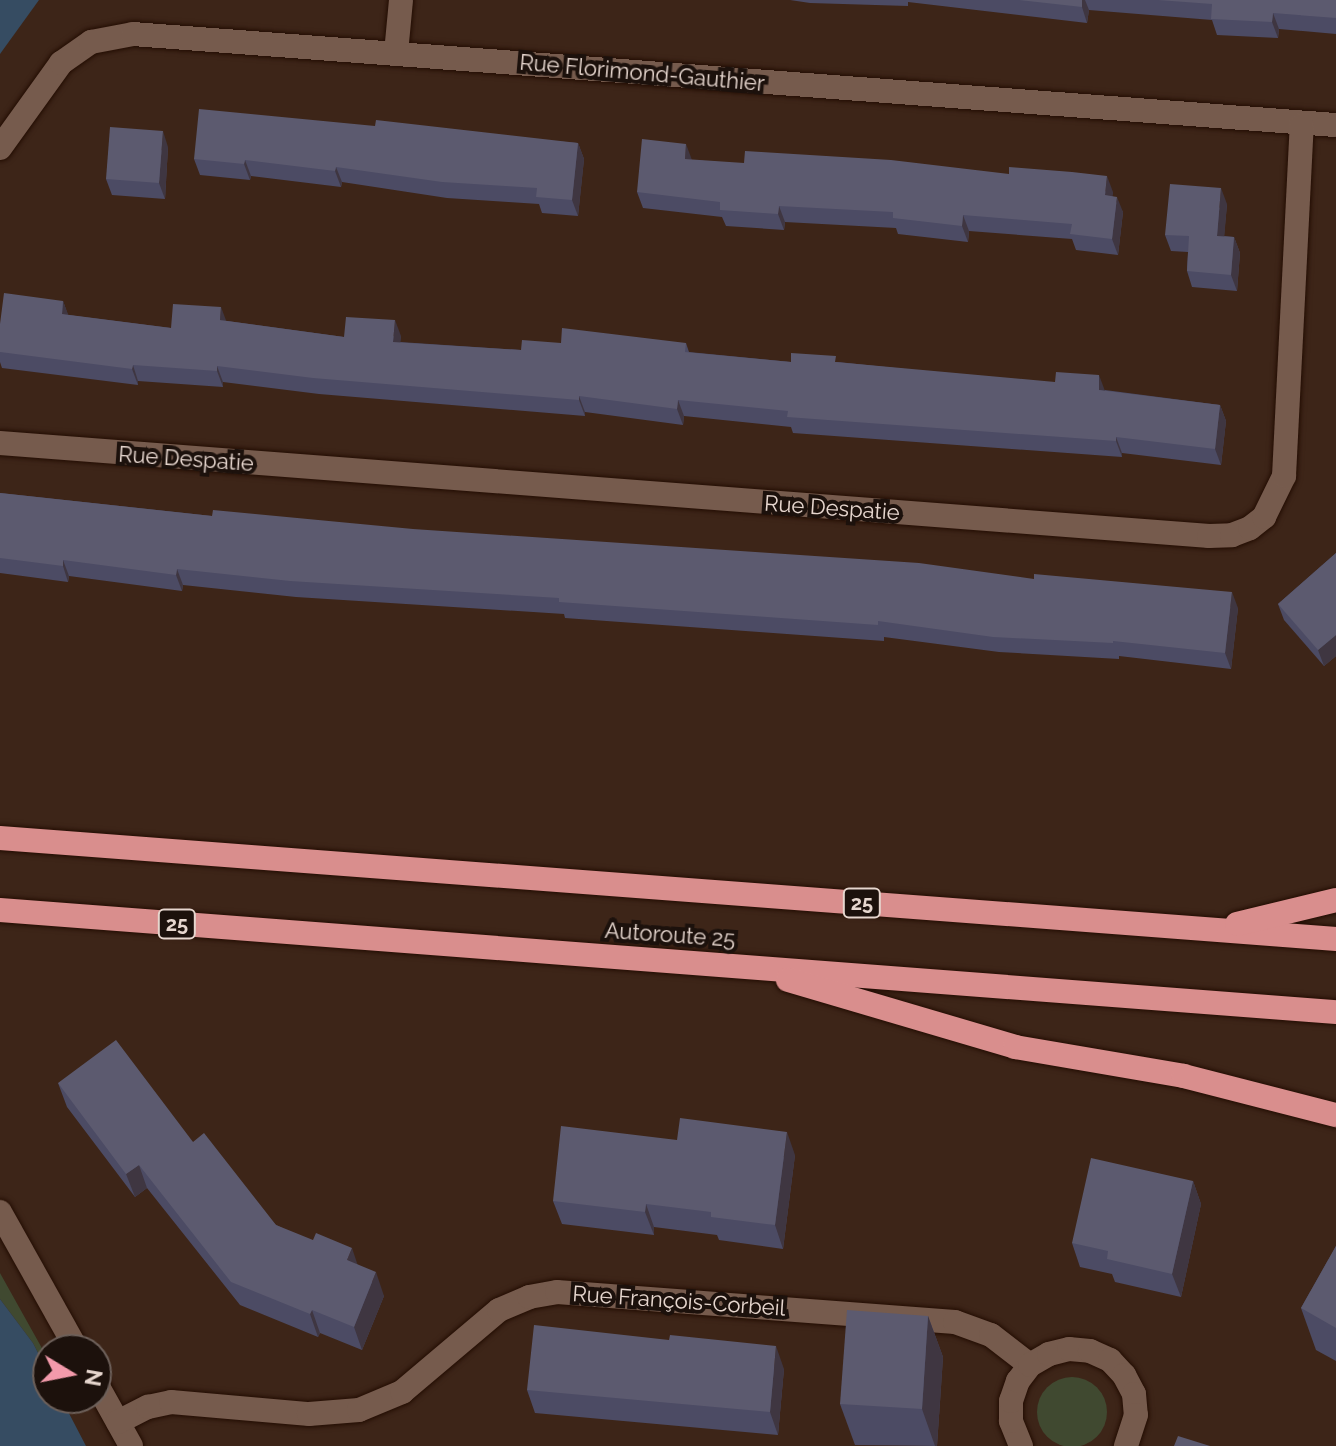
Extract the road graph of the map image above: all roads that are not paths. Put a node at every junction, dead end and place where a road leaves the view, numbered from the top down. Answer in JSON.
{"nodes":[{"id":1,"x":401,"y":0,"type":"edge"},
{"id":2,"x":396,"y":53,"type":"junction"},
{"id":3,"x":1302,"y":125,"type":"junction"},
{"id":4,"x":1336,"y":125,"type":"edge"},
{"id":5,"x":0,"y":148,"type":"edge"},
{"id":6,"x":0,"y":443,"type":"edge"},
{"id":7,"x":0,"y":838,"type":"edge"},
{"id":8,"x":1336,"y":900,"type":"edge"},
{"id":9,"x":0,"y":910,"type":"edge"},
{"id":10,"x":1215,"y":930,"type":"junction"},
{"id":11,"x":1336,"y":939,"type":"edge"},
{"id":12,"x":744,"y":967,"type":"junction"},
{"id":13,"x":1336,"y":1012,"type":"edge"},
{"id":14,"x":1336,"y":1115,"type":"edge"},
{"id":15,"x":0,"y":1212,"type":"edge"},
{"id":16,"x":68,"y":1334,"type":"edge"},
{"id":17,"x":1030,"y":1365,"type":"junction"},
{"id":18,"x":112,"y":1411,"type":"edge"},
{"id":19,"x":118,"y":1422,"type":"junction"},
{"id":20,"x":131,"y":1446,"type":"edge"},
{"id":21,"x":1021,"y":1446,"type":"edge"},
{"id":22,"x":1126,"y":1446,"type":"edge"}],
"edges":[{"from":1,"to":2,"type":"street"},
{"from":2,"to":3,"type":"street","name":"Rue Florimond-Gauthier"},
{"from":2,"to":5,"type":"street","name":"Rue Florimond-Gauthier"},
{"from":3,"to":4,"type":"street","name":"Rue Florimond-Gauthier"},
{"from":3,"to":6,"type":"street","name":"Rue Despatie"},
{"from":7,"to":10,"type":"highway","number":"25"},
{"from":8,"to":10,"type":"highway"},
{"from":9,"to":12,"type":"highway","name":"Autoroute 25","number":"25"},
{"from":10,"to":11,"type":"highway","number":"25"},
{"from":12,"to":13,"type":"highway","name":"Autoroute 25","number":"25"},
{"from":12,"to":14,"type":"highway"},
{"from":15,"to":16,"type":"street"},
{"from":17,"to":19,"type":"street","name":"Rue François-Corbeil"},
{"from":17,"to":21,"type":"street"},
{"from":17,"to":22,"type":"street"},
{"from":18,"to":19,"type":"street"},
{"from":19,"to":20,"type":"street"}]}
